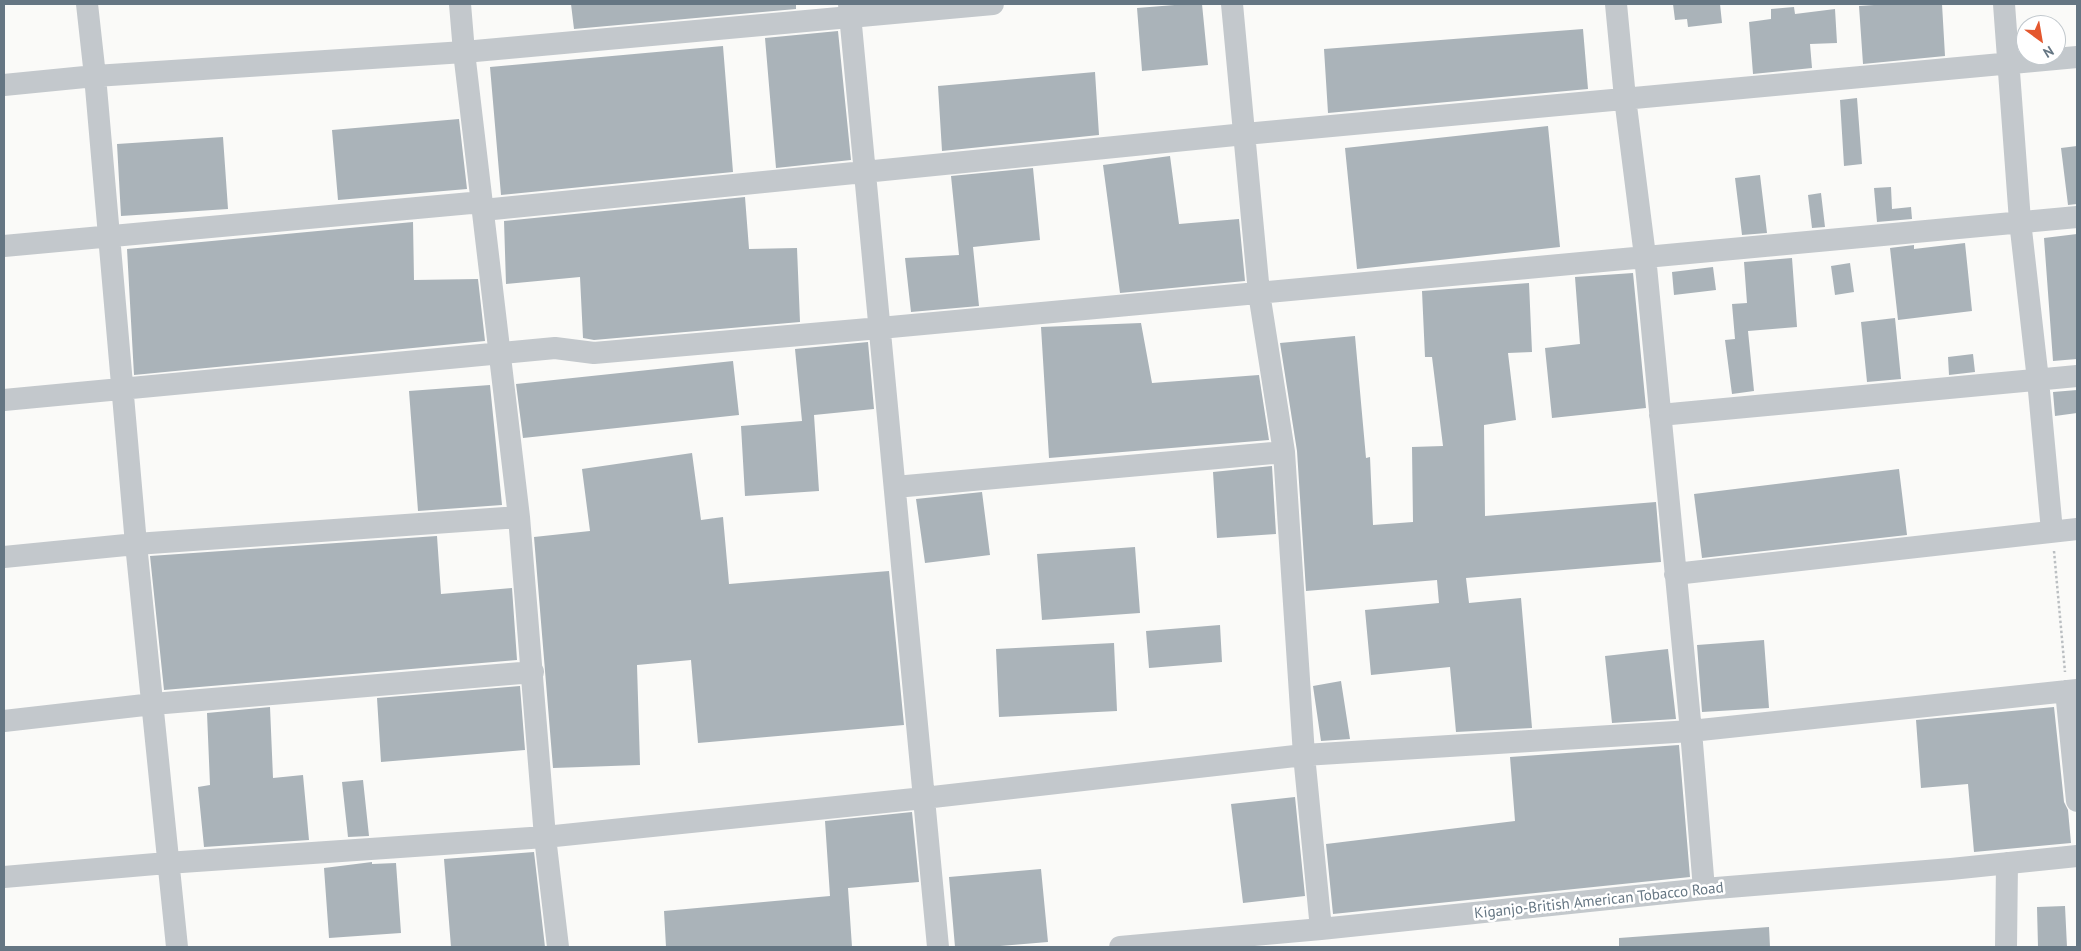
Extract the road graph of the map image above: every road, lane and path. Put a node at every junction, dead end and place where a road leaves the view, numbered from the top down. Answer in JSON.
{"nodes":[{"id":1,"x":87,"y":4,"type":"edge"},
{"id":2,"x":460,"y":4,"type":"edge"},
{"id":3,"x":988,"y":4,"type":"edge"},
{"id":4,"x":993,"y":4,"type":"edge"},
{"id":5,"x":1232,"y":4,"type":"edge"},
{"id":6,"x":1616,"y":4,"type":"edge"},
{"id":7,"x":2004,"y":4,"type":"edge"},
{"id":8,"x":850,"y":10,"type":"edge"},
{"id":9,"x":464,"y":52,"type":"junction"},
{"id":10,"x":2077,"y":57,"type":"edge"},
{"id":11,"x":2010,"y":64,"type":"junction"},
{"id":12,"x":95,"y":76,"type":"junction"},
{"id":13,"x":4,"y":85,"type":"edge"},
{"id":14,"x":1624,"y":98,"type":"junction"},
{"id":15,"x":1245,"y":134,"type":"junction"},
{"id":16,"x":865,"y":173,"type":"junction"},
{"id":17,"x":482,"y":206,"type":"junction"},
{"id":18,"x":2077,"y":217,"type":"edge"},
{"id":19,"x":2020,"y":221,"type":"junction"},
{"id":20,"x":110,"y":236,"type":"junction"},
{"id":21,"x":4,"y":246,"type":"edge"},
{"id":22,"x":1645,"y":256,"type":"junction"},
{"id":23,"x":1259,"y":293,"type":"junction"},
{"id":24,"x":880,"y":328,"type":"junction"},
{"id":25,"x":500,"y":354,"type":"junction"},
{"id":26,"x":2077,"y":376,"type":"edge"},
{"id":27,"x":2038,"y":380,"type":"junction"},
{"id":28,"x":122,"y":387,"type":"junction"},
{"id":29,"x":4,"y":400,"type":"edge"},
{"id":30,"x":1660,"y":415,"type":"junction"},
{"id":31,"x":1284,"y":452,"type":"junction"},
{"id":32,"x":895,"y":487,"type":"junction"},
{"id":33,"x":520,"y":517,"type":"junction"},
{"id":34,"x":2077,"y":529,"type":"edge"},
{"id":35,"x":2052,"y":531,"type":"junction"},
{"id":36,"x":136,"y":544,"type":"junction"},
{"id":37,"x":4,"y":557,"type":"edge"},
{"id":38,"x":1675,"y":574,"type":"junction"},
{"id":39,"x":533,"y":672,"type":"junction"},
{"id":40,"x":2072,"y":690,"type":"edge"},
{"id":41,"x":153,"y":704,"type":"junction"},
{"id":42,"x":4,"y":721,"type":"edge"},
{"id":43,"x":1691,"y":731,"type":"junction"},
{"id":44,"x":1304,"y":754,"type":"junction"},
{"id":45,"x":924,"y":798,"type":"junction"},
{"id":46,"x":2077,"y":801,"type":"edge"},
{"id":47,"x":545,"y":837,"type":"junction"},
{"id":48,"x":2077,"y":856,"type":"edge"},
{"id":49,"x":167,"y":863,"type":"junction"},
{"id":50,"x":2007,"y":863,"type":"junction"},
{"id":51,"x":4,"y":877,"type":"edge"},
{"id":52,"x":1704,"y":890,"type":"junction"},
{"id":53,"x":1321,"y":929,"type":"junction"},
{"id":54,"x":1244,"y":942,"type":"edge"},
{"id":55,"x":176,"y":947,"type":"edge"},
{"id":56,"x":558,"y":947,"type":"edge"},
{"id":57,"x":938,"y":947,"type":"edge"},
{"id":58,"x":1120,"y":947,"type":"edge"},
{"id":59,"x":2006,"y":947,"type":"edge"}],
"edges":[{"from":1,"to":12,"type":"street"},
{"from":2,"to":9,"type":"street"},
{"from":3,"to":4,"type":"street"},
{"from":3,"to":8,"type":"street"},
{"from":5,"to":15,"type":"street"},
{"from":6,"to":14,"type":"street"},
{"from":7,"to":11,"type":"street"},
{"from":8,"to":9,"type":"street"},
{"from":8,"to":16,"type":"street"},
{"from":9,"to":12,"type":"street"},
{"from":9,"to":17,"type":"street"},
{"from":10,"to":11,"type":"street"},
{"from":11,"to":14,"type":"street"},
{"from":11,"to":19,"type":"street"},
{"from":12,"to":13,"type":"street"},
{"from":12,"to":20,"type":"street"},
{"from":14,"to":15,"type":"street"},
{"from":14,"to":22,"type":"street"},
{"from":15,"to":16,"type":"street"},
{"from":15,"to":23,"type":"street"},
{"from":16,"to":17,"type":"street"},
{"from":16,"to":24,"type":"street"},
{"from":17,"to":20,"type":"street"},
{"from":17,"to":25,"type":"street"},
{"from":18,"to":19,"type":"street"},
{"from":19,"to":22,"type":"street"},
{"from":19,"to":27,"type":"street"},
{"from":20,"to":21,"type":"street"},
{"from":20,"to":28,"type":"street"},
{"from":22,"to":23,"type":"street"},
{"from":22,"to":30,"type":"street"},
{"from":23,"to":24,"type":"street"},
{"from":23,"to":31,"type":"street"},
{"from":24,"to":25,"type":"street"},
{"from":24,"to":32,"type":"street"},
{"from":25,"to":28,"type":"street"},
{"from":25,"to":33,"type":"street"},
{"from":26,"to":27,"type":"street"},
{"from":27,"to":30,"type":"street"},
{"from":27,"to":35,"type":"street"},
{"from":28,"to":29,"type":"street"},
{"from":28,"to":36,"type":"street"},
{"from":30,"to":38,"type":"street"},
{"from":31,"to":32,"type":"street"},
{"from":31,"to":44,"type":"street"},
{"from":32,"to":45,"type":"street"},
{"from":33,"to":36,"type":"street"},
{"from":33,"to":39,"type":"street"},
{"from":34,"to":35,"type":"street"},
{"from":35,"to":38,"type":"street"},
{"from":35,"to":40,"type":"path"},
{"from":36,"to":37,"type":"street"},
{"from":36,"to":41,"type":"street"},
{"from":38,"to":43,"type":"street"},
{"from":39,"to":41,"type":"street"},
{"from":39,"to":47,"type":"street"},
{"from":40,"to":43,"type":"street"},
{"from":40,"to":46,"type":"street"},
{"from":41,"to":42,"type":"street"},
{"from":41,"to":49,"type":"street"},
{"from":43,"to":44,"type":"street"},
{"from":43,"to":52,"type":"street"},
{"from":44,"to":45,"type":"street"},
{"from":44,"to":53,"type":"street"},
{"from":45,"to":47,"type":"street"},
{"from":45,"to":57,"type":"street"},
{"from":47,"to":49,"type":"street"},
{"from":47,"to":56,"type":"street"},
{"from":48,"to":50,"type":"street","name":"Kiganjo-British American Tobacco Road"},
{"from":49,"to":51,"type":"street"},
{"from":49,"to":55,"type":"street"},
{"from":50,"to":52,"type":"street","name":"Kiganjo-British American Tobacco Road"},
{"from":50,"to":59,"type":"street"},
{"from":52,"to":53,"type":"street","name":"Kiganjo-British American Tobacco Road"},
{"from":53,"to":54,"type":"street","name":"Kiganjo-British American Tobacco Road"},
{"from":54,"to":58,"type":"street","name":"Kiganjo-British American Tobacco Road"}]}
